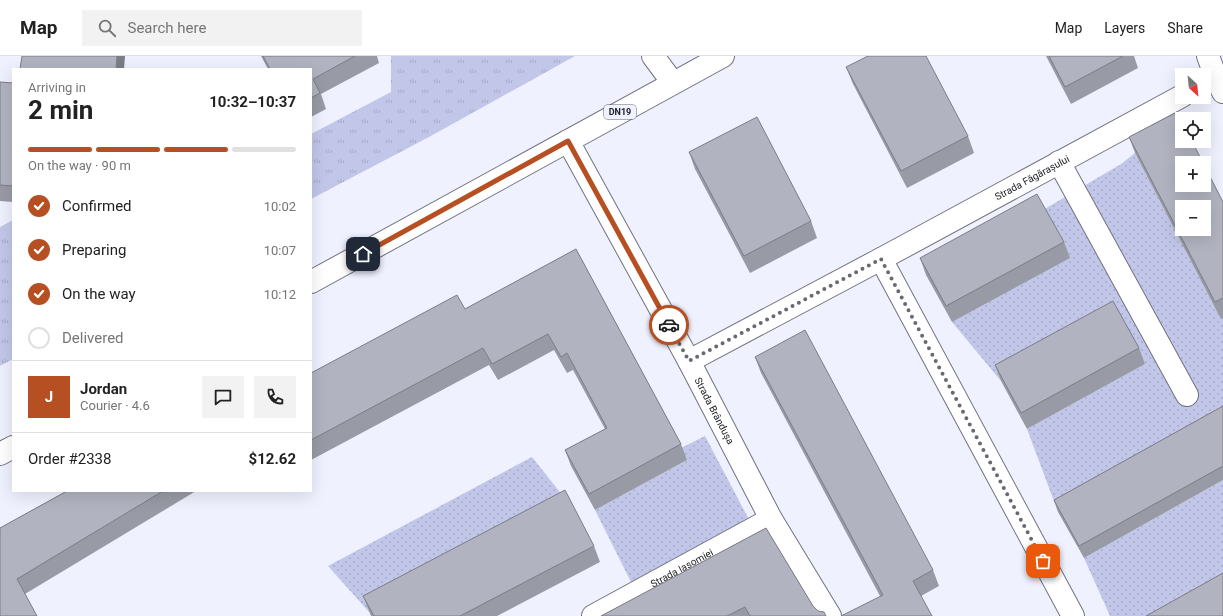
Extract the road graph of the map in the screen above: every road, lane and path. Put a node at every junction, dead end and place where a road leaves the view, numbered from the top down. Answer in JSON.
{"nodes":[{"id":1,"x":653,"y":56,"type":"edge"},
{"id":2,"x":723,"y":56,"type":"edge"},
{"id":3,"x":1194,"y":56,"type":"edge"},
{"id":4,"x":1208,"y":56,"type":"edge"},
{"id":5,"x":673,"y":83,"type":"junction"},
{"id":6,"x":1214,"y":85,"type":"edge"},
{"id":7,"x":1175,"y":100,"type":"edge"},
{"id":8,"x":568,"y":141,"type":"junction"},
{"id":9,"x":1059,"y":162,"type":"junction"},
{"id":10,"x":881,"y":259,"type":"junction"},
{"id":11,"x":312,"y":281,"type":"edge"},
{"id":12,"x":689,"y":361,"type":"junction"},
{"id":13,"x":1187,"y":395,"type":"dead end"},
{"id":14,"x":12,"y":448,"type":"edge"},
{"id":15,"x":0,"y":454,"type":"edge"},
{"id":16,"x":771,"y":519,"type":"junction"},
{"id":17,"x":593,"y":616,"type":"edge"},
{"id":18,"x":830,"y":616,"type":"edge"},
{"id":19,"x":1073,"y":616,"type":"edge"}],
"edges":[{"from":1,"to":5,"type":"street"},
{"from":2,"to":5,"type":"street","number":"DN19"},
{"from":3,"to":6,"type":"street"},
{"from":4,"to":6,"type":"street"},
{"from":5,"to":8,"type":"street","number":"DN19"},
{"from":7,"to":9,"type":"street","name":"Strada Făgărașului"},
{"from":8,"to":11,"type":"street","number":"DN19"},
{"from":8,"to":12,"type":"street","name":"Strada Brândușa"},
{"from":9,"to":10,"type":"street","name":"Strada Făgărașului"},
{"from":9,"to":13,"type":"street"},
{"from":10,"to":12,"type":"street","name":"Strada Făgărașului"},
{"from":10,"to":19,"type":"street"},
{"from":12,"to":16,"type":"street","name":"Strada Brândușa"},
{"from":14,"to":15,"type":"street"},
{"from":16,"to":17,"type":"street","name":"Strada Iasomiei"},
{"from":16,"to":18,"type":"street","name":"Strada Brândușa"}]}
